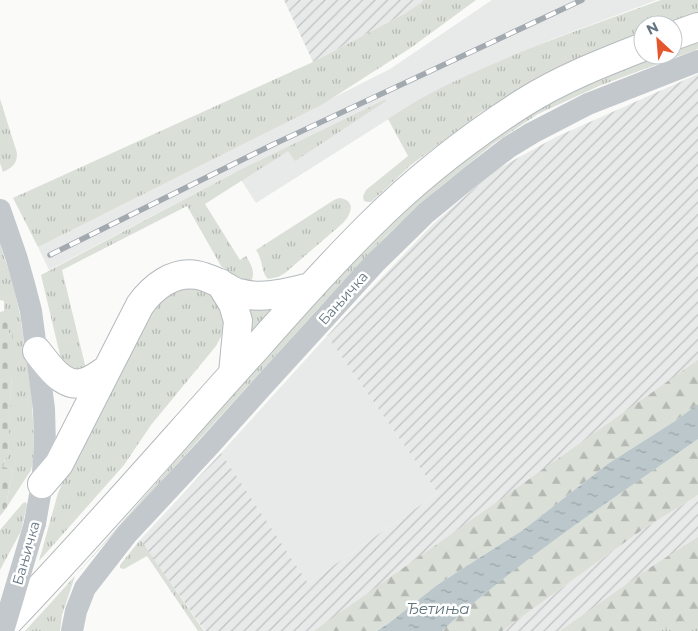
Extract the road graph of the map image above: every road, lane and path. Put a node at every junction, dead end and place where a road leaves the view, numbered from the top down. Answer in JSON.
{"nodes":[{"id":1,"x":698,"y":27,"type":"edge"},
{"id":2,"x":683,"y":32,"type":"edge"},
{"id":3,"x":633,"y":51,"type":"edge"},
{"id":4,"x":698,"y":61,"type":"edge"},
{"id":5,"x":0,"y":210,"type":"edge"},
{"id":6,"x":220,"y":283,"type":"junction"},
{"id":7,"x":311,"y":286,"type":"junction"},
{"id":8,"x":36,"y":351,"type":"junction"},
{"id":9,"x":106,"y":370,"type":"junction"},
{"id":10,"x":233,"y":372,"type":"junction"},
{"id":11,"x":42,"y":484,"type":"junction"},
{"id":12,"x":1,"y":630,"type":"edge"},
{"id":13,"x":72,"y":631,"type":"edge"}],
"edges":[{"from":1,"to":2,"type":"main road"},
{"from":3,"to":7,"type":"main road"},
{"from":4,"to":13,"type":"street","name":"Бањичка"},
{"from":5,"to":8,"type":"street","name":"Бањичка"},
{"from":6,"to":7,"type":"main road"},
{"from":6,"to":9,"type":"main road"},
{"from":6,"to":10,"type":"main road"},
{"from":7,"to":10,"type":"main road"},
{"from":8,"to":9,"type":"main road"},
{"from":8,"to":11,"type":"street","name":"Бањичка"},
{"from":9,"to":11,"type":"main road"},
{"from":10,"to":12,"type":"main road"},
{"from":11,"to":12,"type":"street","name":"Бањичка","bridge":true}]}
